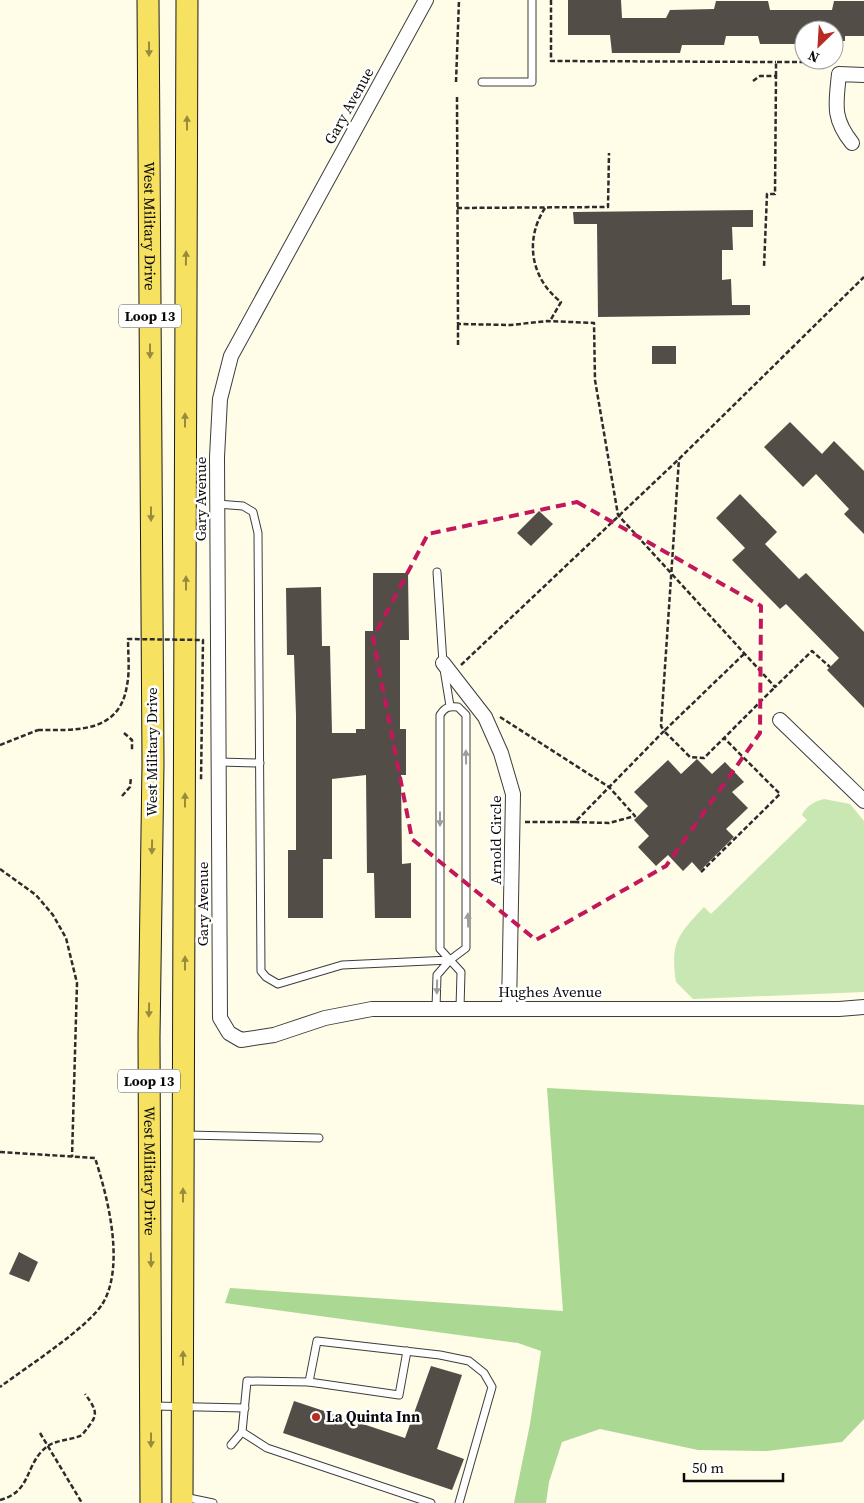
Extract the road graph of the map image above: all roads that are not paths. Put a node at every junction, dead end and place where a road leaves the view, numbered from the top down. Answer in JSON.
{"nodes":[{"id":1,"x":148,"y":0,"type":"edge"},
{"id":2,"x":187,"y":0,"type":"edge"},
{"id":3,"x":426,"y":0,"type":"edge"},
{"id":4,"x":532,"y":0,"type":"edge"},
{"id":5,"x":864,"y":75,"type":"edge"},
{"id":6,"x":482,"y":82,"type":"dead end"},
{"id":7,"x":852,"y":143,"type":"dead end"},
{"id":8,"x":218,"y":504,"type":"junction"},
{"id":9,"x":437,"y":572,"type":"dead end"},
{"id":10,"x":442,"y":663,"type":"junction"},
{"id":11,"x":450,"y":706,"type":"junction"},
{"id":12,"x":478,"y":709,"type":"junction"},
{"id":13,"x":780,"y":720,"type":"dead end"},
{"id":14,"x":466,"y":722,"type":"junction"},
{"id":15,"x":218,"y":762,"type":"junction"},
{"id":16,"x":260,"y":763,"type":"junction"},
{"id":17,"x":864,"y":801,"type":"edge"},
{"id":18,"x":450,"y":960,"type":"junction"},
{"id":19,"x":864,"y":1007,"type":"edge"},
{"id":20,"x":436,"y":1008,"type":"junction"},
{"id":21,"x":460,"y":1008,"type":"junction"},
{"id":22,"x":508,"y":1008,"type":"junction"},
{"id":23,"x":240,"y":1040,"type":"joint"},
{"id":24,"x":184,"y":1134,"type":"junction"},
{"id":25,"x":319,"y":1138,"type":"dead end"},
{"id":26,"x":407,"y":1352,"type":"junction"},
{"id":27,"x":309,"y":1382,"type":"junction"},
{"id":28,"x":151,"y":1406,"type":"junction"},
{"id":29,"x":182,"y":1407,"type":"junction"},
{"id":30,"x":245,"y":1408,"type":"junction"},
{"id":31,"x":242,"y":1432,"type":"junction"},
{"id":32,"x":231,"y":1445,"type":"dead end"},
{"id":33,"x":182,"y":1500,"type":"edge"},
{"id":34,"x":214,"y":1500,"type":"edge"},
{"id":35,"x":151,"y":1503,"type":"edge"},
{"id":36,"x":431,"y":1503,"type":"edge"},
{"id":37,"x":459,"y":1503,"type":"edge"}],
"edges":[{"from":1,"to":28,"type":"main road","name":"West Military Drive","number":"Loop 13","one_way":true},
{"from":24,"to":2,"type":"main road","number":"Loop 13","one_way":true},
{"from":3,"to":8,"type":"street","name":"Gary Avenue"},
{"from":4,"to":6,"type":"lane"},
{"from":5,"to":7,"type":"street"},
{"from":8,"to":15,"type":"street","name":"Gary Avenue"},
{"from":8,"to":16,"type":"lane"},
{"from":9,"to":10,"type":"lane"},
{"from":10,"to":11,"type":"lane"},
{"from":10,"to":12,"type":"street","name":"Arnold Circle"},
{"from":11,"to":14,"type":"lane"},
{"from":11,"to":18,"type":"lane","one_way":true},
{"from":12,"to":14,"type":"lane"},
{"from":12,"to":22,"type":"street","name":"Arnold Circle"},
{"from":13,"to":17,"type":"street"},
{"from":18,"to":14,"type":"lane","one_way":true},
{"from":15,"to":16,"type":"lane"},
{"from":15,"to":23,"type":"street","name":"Gary Avenue"},
{"from":16,"to":18,"type":"lane"},
{"from":18,"to":20,"type":"lane","one_way":true},
{"from":18,"to":21,"type":"lane"},
{"from":19,"to":22,"type":"street","name":"Hughes Avenue"},
{"from":20,"to":21,"type":"street","name":"Hughes Avenue"},
{"from":20,"to":23,"type":"street","name":"Hughes Avenue"},
{"from":21,"to":22,"type":"street","name":"Hughes Avenue"},
{"from":24,"to":25,"type":"lane"},
{"from":29,"to":24,"type":"main road","number":"Loop 13","one_way":true},
{"from":26,"to":27,"type":"lane"},
{"from":26,"to":27,"type":"lane"},
{"from":26,"to":37,"type":"lane"},
{"from":27,"to":30,"type":"lane"},
{"from":28,"to":29,"type":"lane"},
{"from":28,"to":35,"type":"main road","name":"West Military Drive","number":"Loop 13","one_way":true},
{"from":29,"to":30,"type":"lane"},
{"from":29,"to":33,"type":"main road","number":"Loop 13"},
{"from":30,"to":31,"type":"lane"},
{"from":31,"to":32,"type":"lane"},
{"from":31,"to":36,"type":"lane"},
{"from":33,"to":34,"type":"lane"}]}
